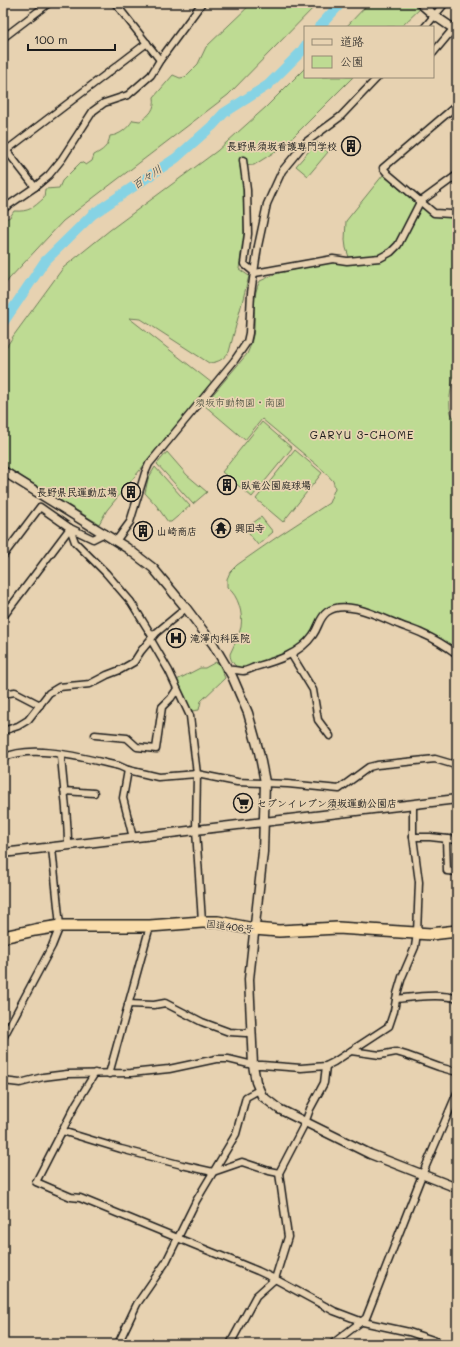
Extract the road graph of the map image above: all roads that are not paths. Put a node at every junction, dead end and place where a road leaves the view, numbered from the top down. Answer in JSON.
{"nodes":[{"id":1,"x":49,"y":3,"type":"edge"},
{"id":2,"x":115,"y":3,"type":"edge"},
{"id":3,"x":202,"y":3,"type":"edge"},
{"id":4,"x":421,"y":3,"type":"edge"},
{"id":5,"x":446,"y":3,"type":"edge"},
{"id":6,"x":435,"y":16,"type":"junction"},
{"id":7,"x":426,"y":26,"type":"edge"},
{"id":8,"x":456,"y":30,"type":"edge"},
{"id":9,"x":3,"y":38,"type":"edge"},
{"id":10,"x":147,"y":43,"type":"junction"},
{"id":11,"x":434,"y":52,"type":"edge"},
{"id":12,"x":160,"y":60,"type":"junction"},
{"id":13,"x":377,"y":78,"type":"edge"},
{"id":14,"x":457,"y":105,"type":"edge"},
{"id":15,"x":4,"y":150,"type":"edge"},
{"id":16,"x":243,"y":160,"type":"dead end"},
{"id":17,"x":457,"y":174,"type":"edge"},
{"id":18,"x":35,"y":187,"type":"junction"},
{"id":19,"x":420,"y":202,"type":"junction"},
{"id":20,"x":3,"y":209,"type":"edge"},
{"id":21,"x":457,"y":216,"type":"edge"},
{"id":22,"x":255,"y":273,"type":"junction"},
{"id":23,"x":3,"y":471,"type":"edge"},
{"id":24,"x":70,"y":528,"type":"junction"},
{"id":25,"x":105,"y":533,"type":"junction"},
{"id":26,"x":116,"y":541,"type":"junction"},
{"id":27,"x":3,"y":556,"type":"edge"},
{"id":28,"x":186,"y":608,"type":"junction"},
{"id":29,"x":3,"y":617,"type":"edge"},
{"id":30,"x":151,"y":640,"type":"junction"},
{"id":31,"x":291,"y":654,"type":"junction"},
{"id":32,"x":457,"y":654,"type":"edge"},
{"id":33,"x":228,"y":670,"type":"junction"},
{"id":34,"x":177,"y":689,"type":"junction"},
{"id":35,"x":3,"y":694,"type":"edge"},
{"id":36,"x":40,"y":706,"type":"junction"},
{"id":37,"x":3,"y":731,"type":"edge"},
{"id":38,"x":95,"y":734,"type":"dead end"},
{"id":39,"x":330,"y":736,"type":"dead end"},
{"id":40,"x":61,"y":754,"type":"junction"},
{"id":41,"x":3,"y":758,"type":"edge"},
{"id":42,"x":457,"y":763,"type":"edge"},
{"id":43,"x":128,"y":770,"type":"junction"},
{"id":44,"x":197,"y":774,"type":"junction"},
{"id":45,"x":266,"y":782,"type":"junction"},
{"id":46,"x":64,"y":791,"type":"junction"},
{"id":47,"x":94,"y":793,"type":"dead end"},
{"id":48,"x":457,"y":799,"type":"edge"},
{"id":49,"x":414,"y":804,"type":"junction"},
{"id":50,"x":264,"y":821,"type":"junction"},
{"id":51,"x":196,"y":830,"type":"junction"},
{"id":52,"x":413,"y":837,"type":"junction"},
{"id":53,"x":132,"y":838,"type":"junction"},
{"id":54,"x":446,"y":838,"type":"junction"},
{"id":55,"x":457,"y":840,"type":"edge"},
{"id":56,"x":68,"y":845,"type":"junction"},
{"id":57,"x":52,"y":848,"type":"junction"},
{"id":58,"x":3,"y":854,"type":"edge"},
{"id":59,"x":457,"y":872,"type":"edge"},
{"id":60,"x":202,"y":922,"type":"junction"},
{"id":61,"x":60,"y":926,"type":"junction"},
{"id":62,"x":150,"y":926,"type":"junction"},
{"id":63,"x":254,"y":929,"type":"junction"},
{"id":64,"x":457,"y":930,"type":"edge"},
{"id":65,"x":417,"y":933,"type":"junction"},
{"id":66,"x":3,"y":938,"type":"edge"},
{"id":67,"x":396,"y":999,"type":"junction"},
{"id":68,"x":457,"y":999,"type":"edge"},
{"id":69,"x":128,"y":1004,"type":"junction"},
{"id":70,"x":251,"y":1029,"type":"junction"},
{"id":71,"x":3,"y":1038,"type":"edge"},
{"id":72,"x":351,"y":1051,"type":"junction"},
{"id":73,"x":253,"y":1065,"type":"junction"},
{"id":74,"x":326,"y":1066,"type":"junction"},
{"id":75,"x":457,"y":1072,"type":"edge"},
{"id":76,"x":95,"y":1073,"type":"junction"},
{"id":77,"x":109,"y":1074,"type":"junction"},
{"id":78,"x":3,"y":1081,"type":"edge"},
{"id":79,"x":259,"y":1090,"type":"junction"},
{"id":80,"x":457,"y":1093,"type":"edge"},
{"id":81,"x":305,"y":1123,"type":"junction"},
{"id":82,"x":62,"y":1131,"type":"junction"},
{"id":83,"x":212,"y":1172,"type":"junction"},
{"id":84,"x":279,"y":1173,"type":"junction"},
{"id":85,"x":422,"y":1174,"type":"junction"},
{"id":86,"x":457,"y":1188,"type":"edge"},
{"id":87,"x":177,"y":1238,"type":"junction"},
{"id":88,"x":275,"y":1279,"type":"junction"},
{"id":89,"x":363,"y":1322,"type":"junction"},
{"id":90,"x":118,"y":1344,"type":"edge"},
{"id":91,"x":230,"y":1344,"type":"edge"},
{"id":92,"x":332,"y":1344,"type":"edge"},
{"id":93,"x":445,"y":1344,"type":"edge"}],
"edges":[{"from":1,"to":9,"type":"street"},
{"from":2,"to":10,"type":"street"},
{"from":3,"to":12,"type":"street"},
{"from":4,"to":6,"type":"street"},
{"from":5,"to":6,"type":"street"},
{"from":6,"to":7,"type":"street"},
{"from":6,"to":8,"type":"street"},
{"from":8,"to":11,"type":"street"},
{"from":10,"to":12,"type":"street"},
{"from":10,"to":15,"type":"street"},
{"from":12,"to":18,"type":"street"},
{"from":13,"to":22,"type":"street"},
{"from":14,"to":19,"type":"street"},
{"from":15,"to":18,"type":"street"},
{"from":16,"to":22,"type":"street"},
{"from":17,"to":19,"type":"street"},
{"from":18,"to":20,"type":"street"},
{"from":19,"to":21,"type":"street"},
{"from":19,"to":22,"type":"street"},
{"from":22,"to":26,"type":"street"},
{"from":23,"to":25,"type":"street"},
{"from":24,"to":25,"type":"street"},
{"from":24,"to":27,"type":"street"},
{"from":24,"to":29,"type":"street"},
{"from":24,"to":30,"type":"street"},
{"from":25,"to":26,"type":"street"},
{"from":26,"to":28,"type":"street"},
{"from":28,"to":30,"type":"street"},
{"from":28,"to":33,"type":"street"},
{"from":30,"to":34,"type":"street"},
{"from":30,"to":36,"type":"street"},
{"from":31,"to":32,"type":"street"},
{"from":31,"to":33,"type":"street"},
{"from":31,"to":39,"type":"street"},
{"from":33,"to":45,"type":"street"},
{"from":34,"to":38,"type":"street"},
{"from":34,"to":44,"type":"street"},
{"from":35,"to":36,"type":"street"},
{"from":36,"to":37,"type":"street"},
{"from":40,"to":41,"type":"street"},
{"from":40,"to":43,"type":"street"},
{"from":40,"to":46,"type":"street"},
{"from":42,"to":45,"type":"street"},
{"from":43,"to":44,"type":"street"},
{"from":43,"to":53,"type":"street"},
{"from":44,"to":45,"type":"street"},
{"from":44,"to":51,"type":"street"},
{"from":45,"to":50,"type":"street"},
{"from":46,"to":47,"type":"street"},
{"from":46,"to":56,"type":"street"},
{"from":48,"to":49,"type":"street"},
{"from":49,"to":50,"type":"street"},
{"from":49,"to":52,"type":"street"},
{"from":50,"to":51,"type":"street"},
{"from":50,"to":63,"type":"street"},
{"from":51,"to":53,"type":"street"},
{"from":51,"to":60,"type":"street"},
{"from":52,"to":54,"type":"street"},
{"from":52,"to":65,"type":"street"},
{"from":53,"to":56,"type":"street"},
{"from":54,"to":55,"type":"street"},
{"from":54,"to":59,"type":"street"},
{"from":56,"to":57,"type":"street"},
{"from":57,"to":58,"type":"street"},
{"from":57,"to":61,"type":"street"},
{"from":60,"to":62,"type":"highway","name":"国道406号"},
{"from":60,"to":63,"type":"highway","name":"国道406号"},
{"from":61,"to":62,"type":"highway","name":"国道406号"},
{"from":61,"to":66,"type":"highway","name":"国道406号"},
{"from":61,"to":71,"type":"street"},
{"from":62,"to":69,"type":"street"},
{"from":63,"to":65,"type":"highway","name":"国道406号"},
{"from":63,"to":70,"type":"street"},
{"from":64,"to":65,"type":"highway","name":"国道406号"},
{"from":65,"to":67,"type":"street"},
{"from":67,"to":68,"type":"street"},
{"from":67,"to":72,"type":"street"},
{"from":69,"to":70,"type":"street"},
{"from":69,"to":77,"type":"street"},
{"from":70,"to":73,"type":"street"},
{"from":72,"to":74,"type":"street"},
{"from":72,"to":75,"type":"street"},
{"from":73,"to":74,"type":"street"},
{"from":73,"to":77,"type":"street"},
{"from":73,"to":79,"type":"street"},
{"from":74,"to":81,"type":"street"},
{"from":76,"to":77,"type":"street"},
{"from":76,"to":78,"type":"street"},
{"from":76,"to":82,"type":"street"},
{"from":79,"to":81,"type":"street"},
{"from":79,"to":83,"type":"street"},
{"from":80,"to":85,"type":"street"},
{"from":81,"to":84,"type":"street"},
{"from":81,"to":85,"type":"street"},
{"from":82,"to":83,"type":"street"},
{"from":82,"to":87,"type":"street"},
{"from":83,"to":84,"type":"street"},
{"from":83,"to":87,"type":"street"},
{"from":84,"to":88,"type":"street"},
{"from":85,"to":86,"type":"street"},
{"from":85,"to":89,"type":"street"},
{"from":87,"to":88,"type":"street"},
{"from":87,"to":90,"type":"street"},
{"from":88,"to":89,"type":"street"},
{"from":88,"to":91,"type":"street"},
{"from":89,"to":92,"type":"street"},
{"from":89,"to":93,"type":"street"}]}
